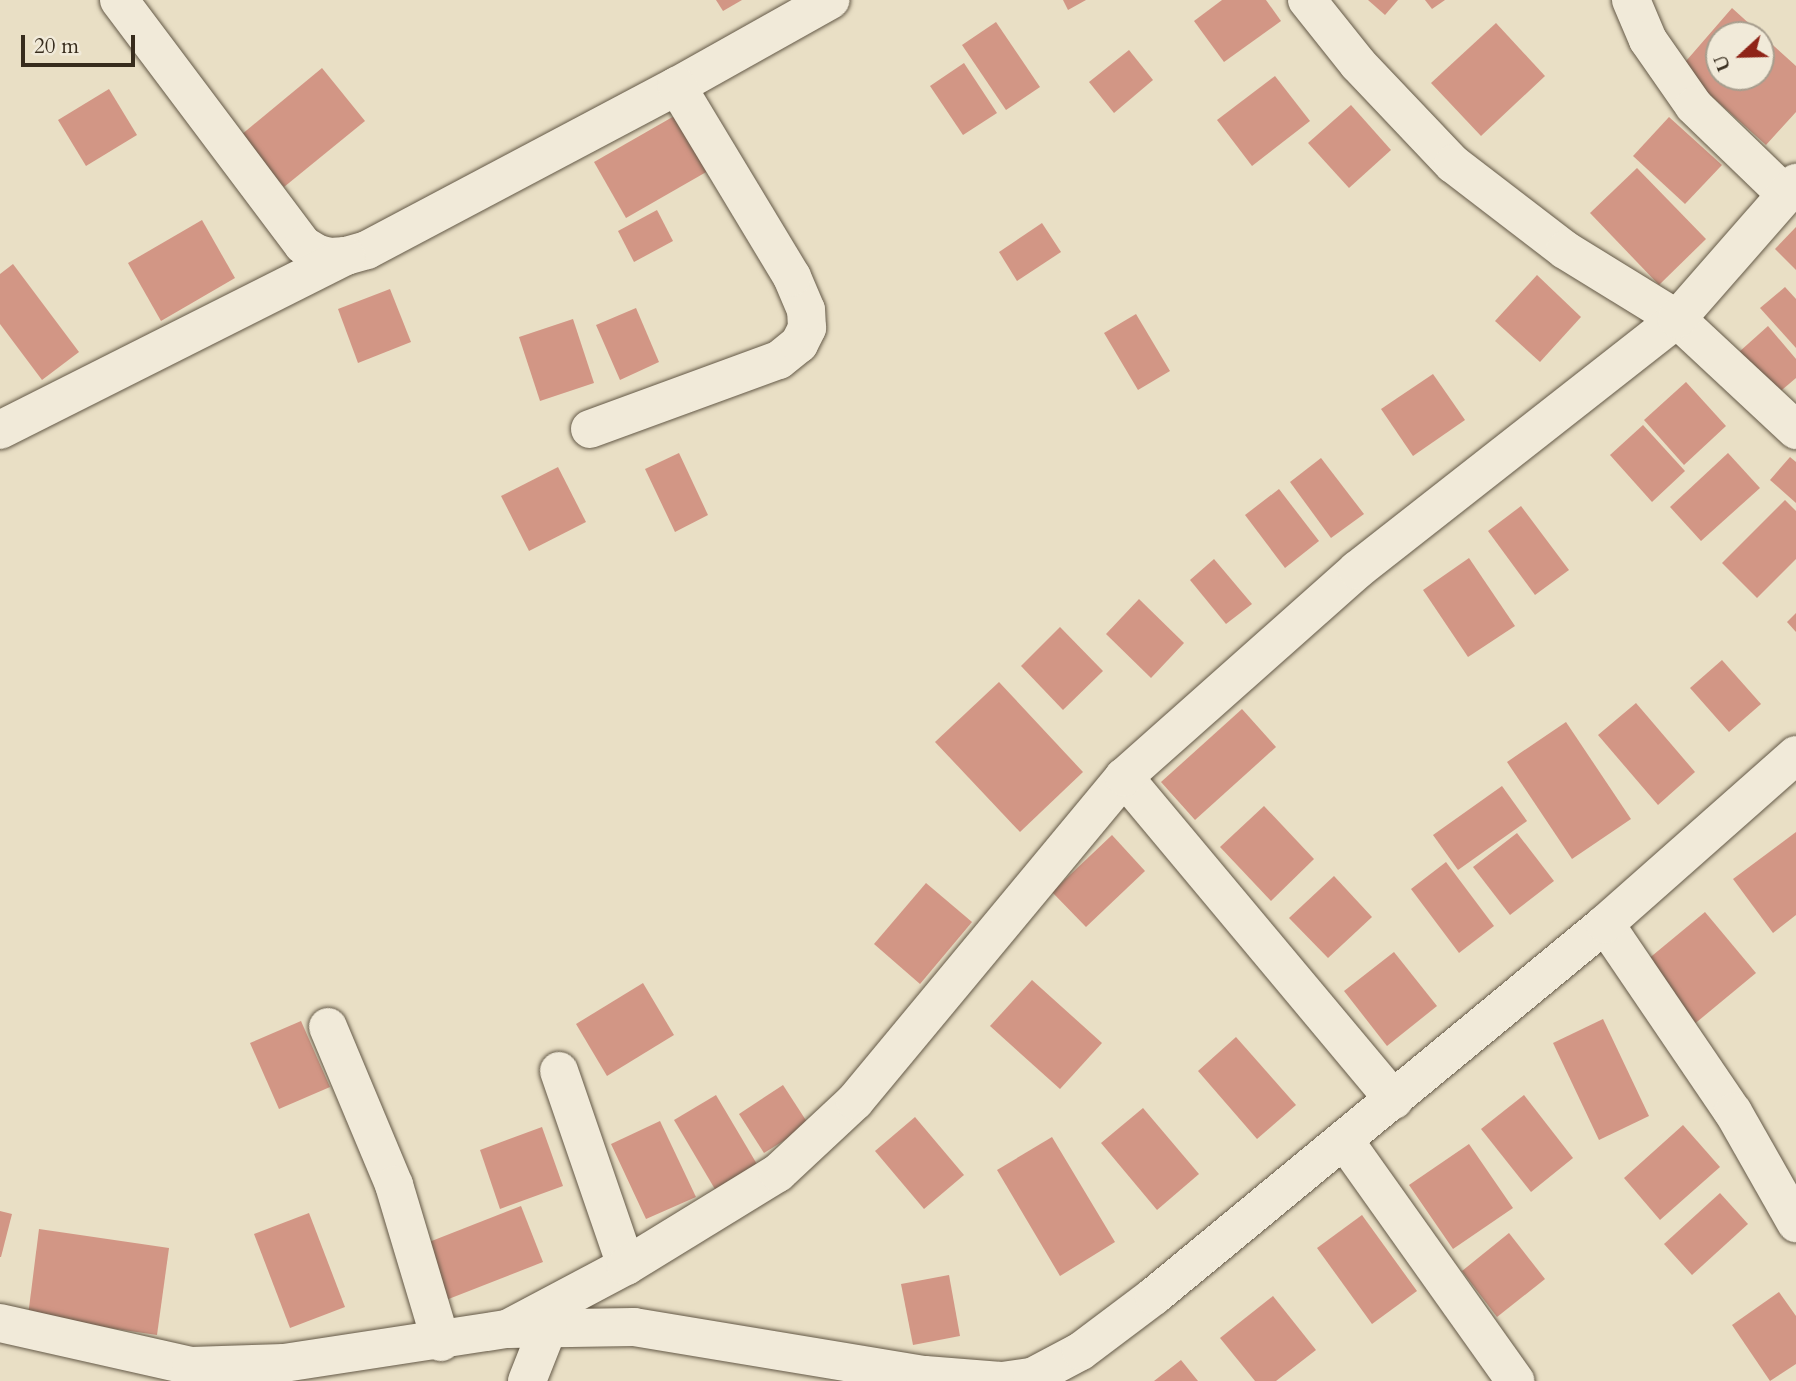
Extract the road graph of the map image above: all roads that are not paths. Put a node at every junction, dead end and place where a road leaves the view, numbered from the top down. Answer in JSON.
{"nodes":[{"id":1,"x":119,"y":0,"type":"edge"},
{"id":2,"x":830,"y":0,"type":"edge"},
{"id":3,"x":1307,"y":0,"type":"edge"},
{"id":4,"x":1631,"y":0,"type":"edge"},
{"id":5,"x":677,"y":86,"type":"junction"},
{"id":6,"x":1791,"y":188,"type":"edge"},
{"id":7,"x":346,"y":256,"type":"junction"},
{"id":8,"x":1677,"y":319,"type":"junction"},
{"id":9,"x":590,"y":429,"type":"dead end"},
{"id":10,"x":0,"y":430,"type":"edge"},
{"id":11,"x":1796,"y":430,"type":"edge"},
{"id":12,"x":1796,"y":755,"type":"edge"},
{"id":13,"x":1124,"y":777,"type":"junction"},
{"id":14,"x":1605,"y":924,"type":"junction"},
{"id":15,"x":328,"y":1027,"type":"dead end"},
{"id":16,"x":559,"y":1071,"type":"dead end"},
{"id":17,"x":1394,"y":1100,"type":"junction"},
{"id":18,"x":1344,"y":1140,"type":"junction"},
{"id":19,"x":1796,"y":1223,"type":"edge"},
{"id":20,"x":626,"y":1266,"type":"junction"},
{"id":21,"x":0,"y":1323,"type":"edge"},
{"id":22,"x":548,"y":1328,"type":"junction"},
{"id":23,"x":507,"y":1329,"type":"junction"},
{"id":24,"x":440,"y":1342,"type":"junction"},
{"id":25,"x":189,"y":1374,"type":"edge"},
{"id":26,"x":924,"y":1378,"type":"edge"},
{"id":27,"x":1017,"y":1380,"type":"edge"},
{"id":28,"x":527,"y":1381,"type":"edge"},
{"id":29,"x":1515,"y":1381,"type":"edge"}],
"edges":[{"from":1,"to":7,"type":"street"},
{"from":2,"to":5,"type":"street"},
{"from":3,"to":8,"type":"street"},
{"from":4,"to":6,"type":"street"},
{"from":5,"to":7,"type":"street"},
{"from":5,"to":9,"type":"street"},
{"from":6,"to":8,"type":"street"},
{"from":7,"to":10,"type":"street"},
{"from":8,"to":11,"type":"street"},
{"from":8,"to":13,"type":"street"},
{"from":12,"to":14,"type":"street"},
{"from":13,"to":17,"type":"street"},
{"from":13,"to":20,"type":"street"},
{"from":14,"to":17,"type":"street"},
{"from":14,"to":19,"type":"street"},
{"from":15,"to":24,"type":"street"},
{"from":16,"to":20,"type":"street"},
{"from":17,"to":18,"type":"street"},
{"from":18,"to":27,"type":"street"},
{"from":18,"to":29,"type":"street"},
{"from":20,"to":23,"type":"street"},
{"from":21,"to":25,"type":"street"},
{"from":22,"to":23,"type":"street"},
{"from":22,"to":26,"type":"street"},
{"from":22,"to":28,"type":"street"},
{"from":23,"to":24,"type":"street"},
{"from":24,"to":25,"type":"street"},
{"from":26,"to":27,"type":"street"}]}
